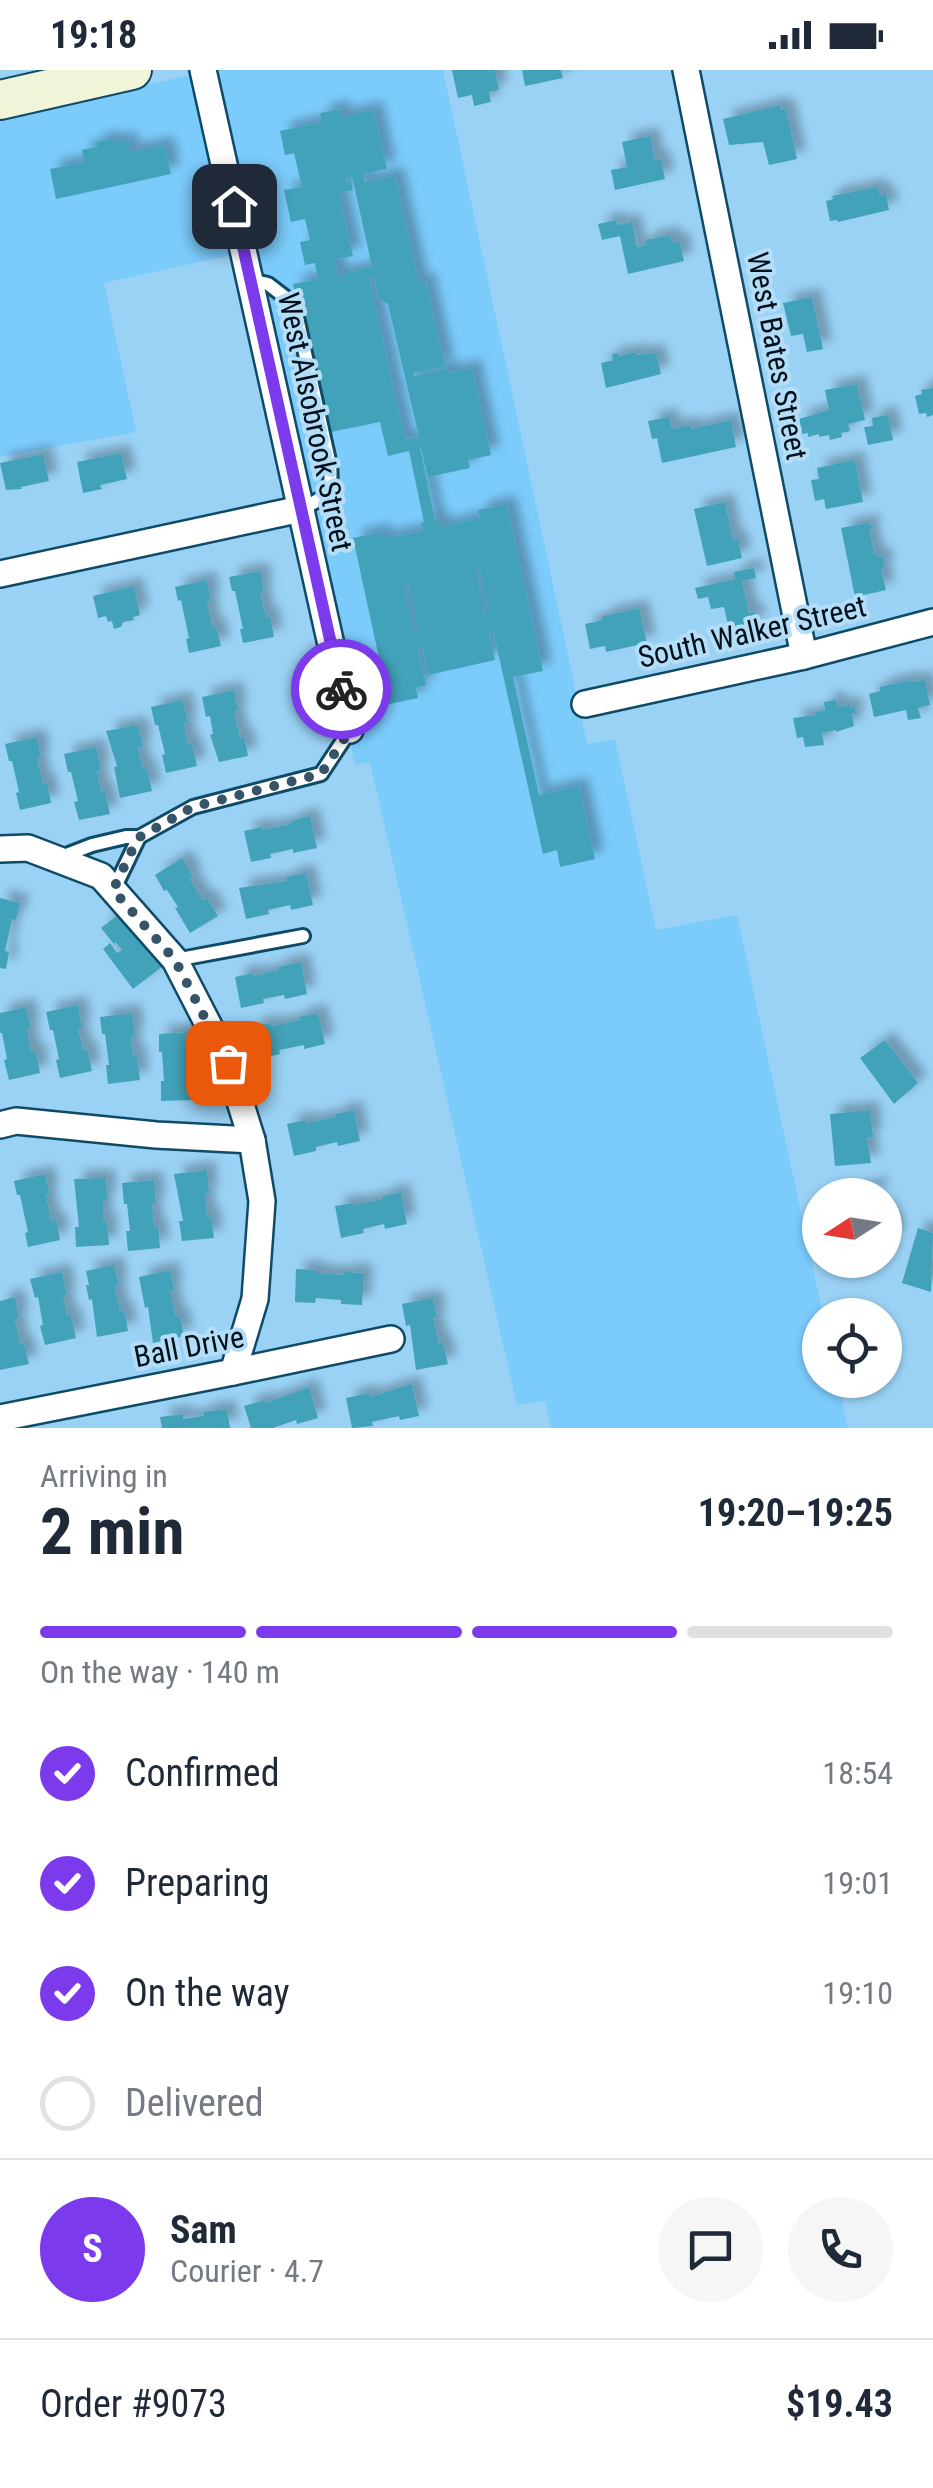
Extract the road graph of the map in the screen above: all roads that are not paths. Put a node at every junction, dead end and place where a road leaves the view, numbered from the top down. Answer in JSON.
{"nodes":[{"id":1,"x":132,"y":70,"type":"edge"},
{"id":2,"x":204,"y":70,"type":"edge"},
{"id":3,"x":686,"y":70,"type":"edge"},
{"id":4,"x":83,"y":75,"type":"edge"},
{"id":5,"x":0,"y":100,"type":"edge"},
{"id":6,"x":250,"y":280,"type":"junction"},
{"id":7,"x":301,"y":509,"type":"junction"},
{"id":8,"x":0,"y":574,"type":"edge"},
{"id":9,"x":933,"y":622,"type":"edge"},
{"id":10,"x":804,"y":656,"type":"junction"},
{"id":11,"x":586,"y":704,"type":"dead end"},
{"id":12,"x":350,"y":730,"type":"joint"},
{"id":13,"x":138,"y":838,"type":"junction"},
{"id":14,"x":0,"y":849,"type":"edge"},
{"id":15,"x":56,"y":859,"type":"junction"},
{"id":16,"x":113,"y":890,"type":"junction"},
{"id":17,"x":303,"y":936,"type":"dead end"},
{"id":18,"x":175,"y":960,"type":"junction"},
{"id":19,"x":0,"y":1124,"type":"edge"},
{"id":20,"x":252,"y":1140,"type":"junction"},
{"id":21,"x":391,"y":1338,"type":"dead end"},
{"id":22,"x":233,"y":1372,"type":"junction"},
{"id":23,"x":0,"y":1418,"type":"edge"}],
"edges":[{"from":1,"to":4,"type":"street"},
{"from":2,"to":6,"type":"street","name":"West Alsobrook Street"},
{"from":3,"to":10,"type":"street","name":"West Bates Street"},
{"from":4,"to":5,"type":"street"},
{"from":6,"to":7,"type":"street","name":"West Alsobrook Street"},
{"from":6,"to":7,"type":"lane"},
{"from":7,"to":8,"type":"street"},
{"from":7,"to":12,"type":"street","name":"West Alsobrook Street"},
{"from":9,"to":10,"type":"street","name":"South Walker Street"},
{"from":10,"to":11,"type":"street","name":"South Walker Street"},
{"from":12,"to":13,"type":"lane"},
{"from":13,"to":15,"type":"lane"},
{"from":13,"to":16,"type":"lane"},
{"from":14,"to":15,"type":"street"},
{"from":15,"to":16,"type":"street"},
{"from":16,"to":18,"type":"street"},
{"from":17,"to":18,"type":"lane"},
{"from":18,"to":20,"type":"street"},
{"from":19,"to":20,"type":"street"},
{"from":20,"to":22,"type":"street"},
{"from":21,"to":22,"type":"street","name":"Ball Drive"},
{"from":22,"to":23,"type":"street","name":"Ball Drive"}]}
